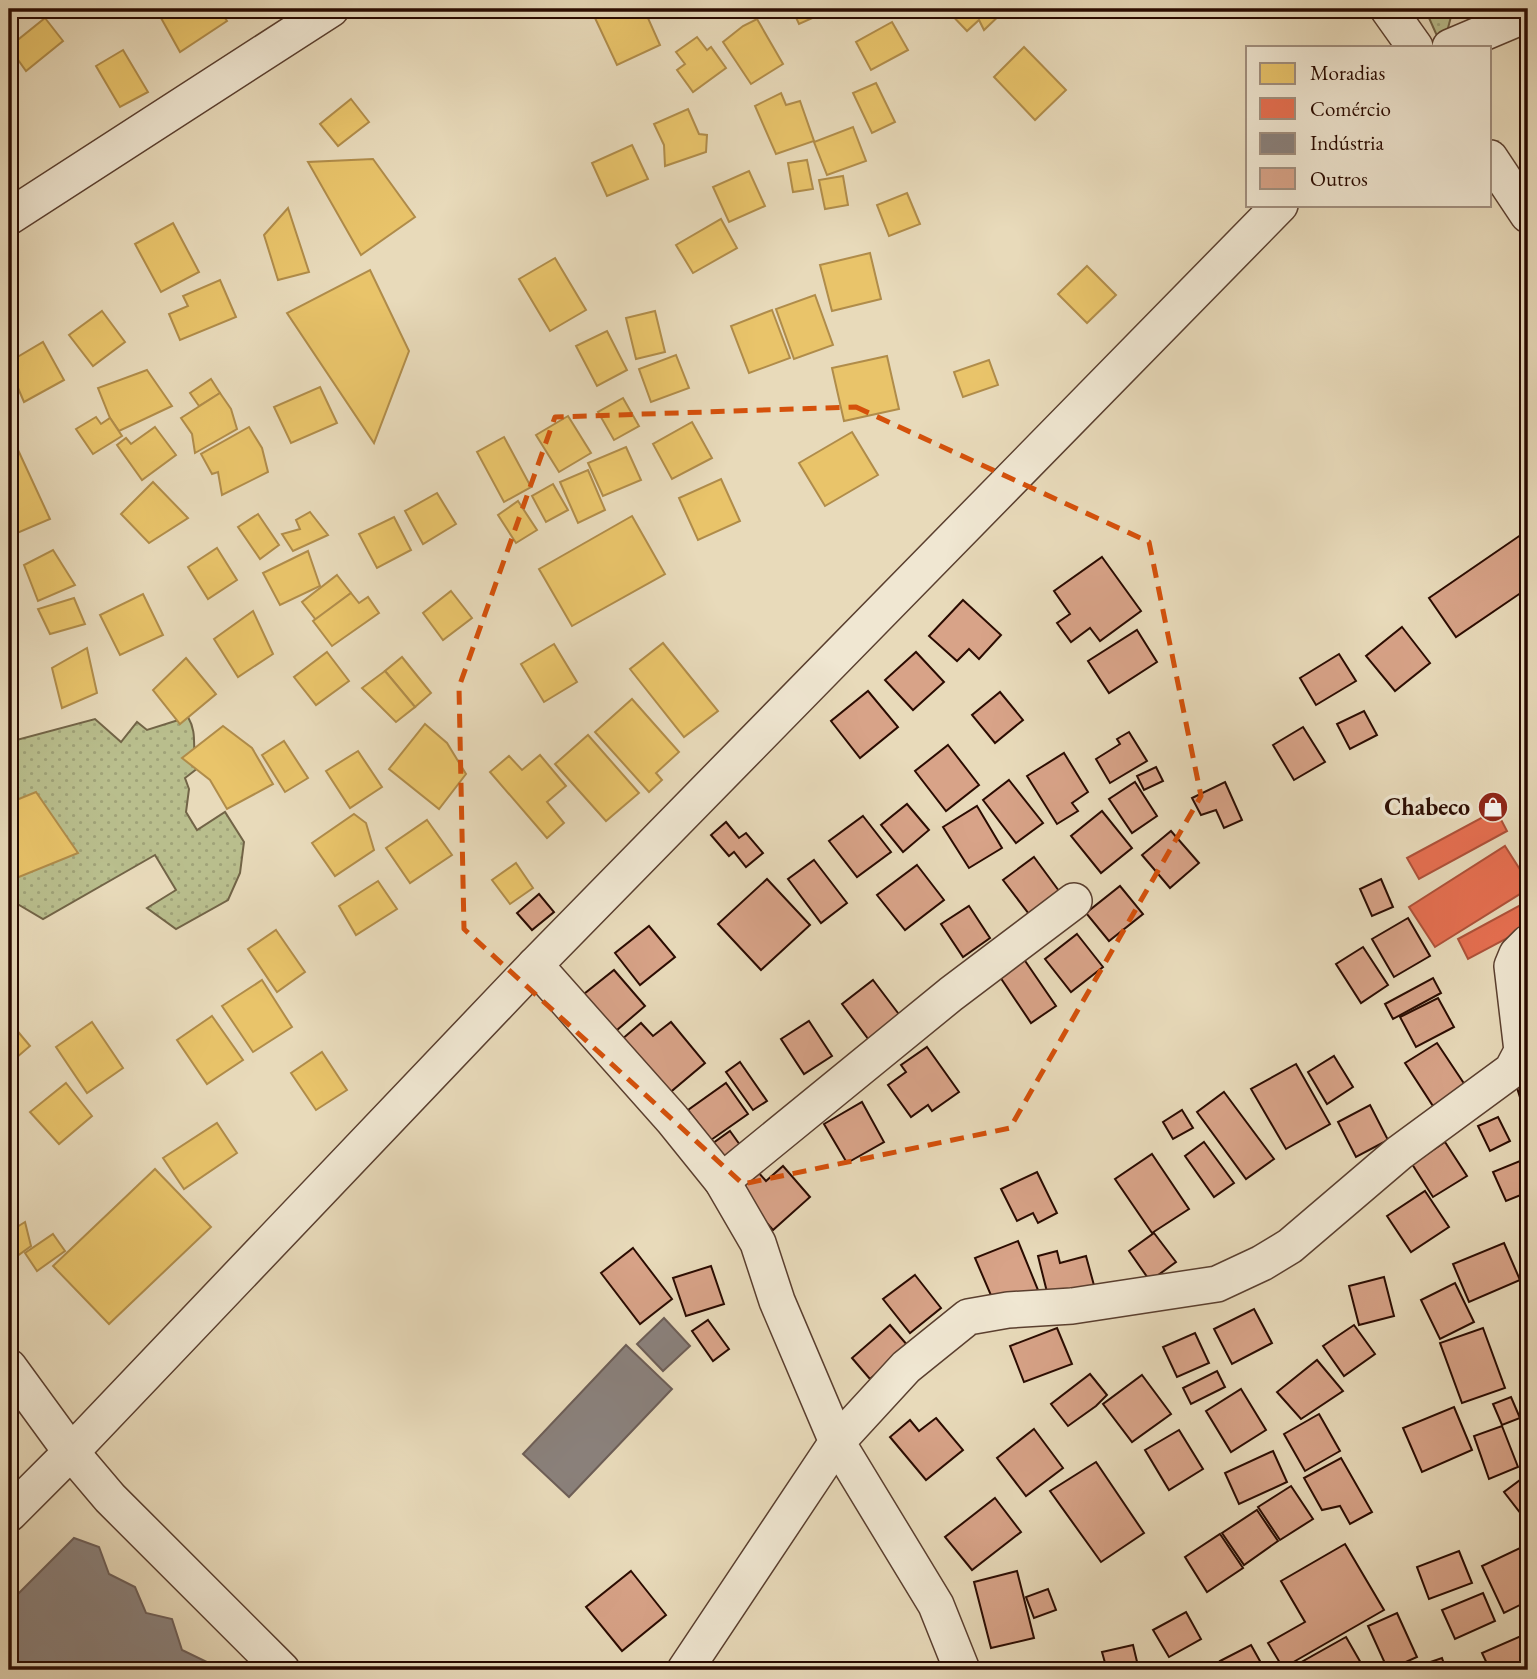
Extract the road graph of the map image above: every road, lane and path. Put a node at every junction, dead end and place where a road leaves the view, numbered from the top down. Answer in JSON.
{"nodes":[{"id":1,"x":331,"y":9,"type":"edge"},
{"id":2,"x":1388,"y":9,"type":"edge"},
{"id":3,"x":1528,"y":14,"type":"edge"},
{"id":4,"x":1414,"y":46,"type":"edge"},
{"id":5,"x":1452,"y":46,"type":"edge"},
{"id":6,"x":1492,"y":161,"type":"edge"},
{"id":7,"x":1279,"y":206,"type":"edge"},
{"id":8,"x":1528,"y":215,"type":"edge"},
{"id":9,"x":9,"y":217,"type":"edge"},
{"id":10,"x":1074,"y":901,"type":"dead end"},
{"id":11,"x":1528,"y":943,"type":"edge"},
{"id":12,"x":535,"y":965,"type":"junction"},
{"id":13,"x":722,"y":1181,"type":"junction"},
{"id":14,"x":9,"y":1367,"type":"edge"},
{"id":15,"x":837,"y":1442,"type":"junction"},
{"id":16,"x":71,"y":1452,"type":"junction"},
{"id":17,"x":9,"y":1514,"type":"edge"},
{"id":18,"x":282,"y":1670,"type":"edge"},
{"id":19,"x":685,"y":1670,"type":"edge"},
{"id":20,"x":962,"y":1670,"type":"edge"}],
"edges":[{"from":1,"to":9,"type":"street"},
{"from":2,"to":4,"type":"street"},
{"from":3,"to":5,"type":"street"},
{"from":6,"to":8,"type":"street"},
{"from":7,"to":12,"type":"street"},
{"from":10,"to":13,"type":"street"},
{"from":11,"to":15,"type":"street"},
{"from":12,"to":13,"type":"street"},
{"from":12,"to":16,"type":"street"},
{"from":13,"to":15,"type":"street"},
{"from":14,"to":16,"type":"street"},
{"from":15,"to":19,"type":"street"},
{"from":15,"to":20,"type":"street"},
{"from":16,"to":17,"type":"street"},
{"from":16,"to":18,"type":"street"}]}
